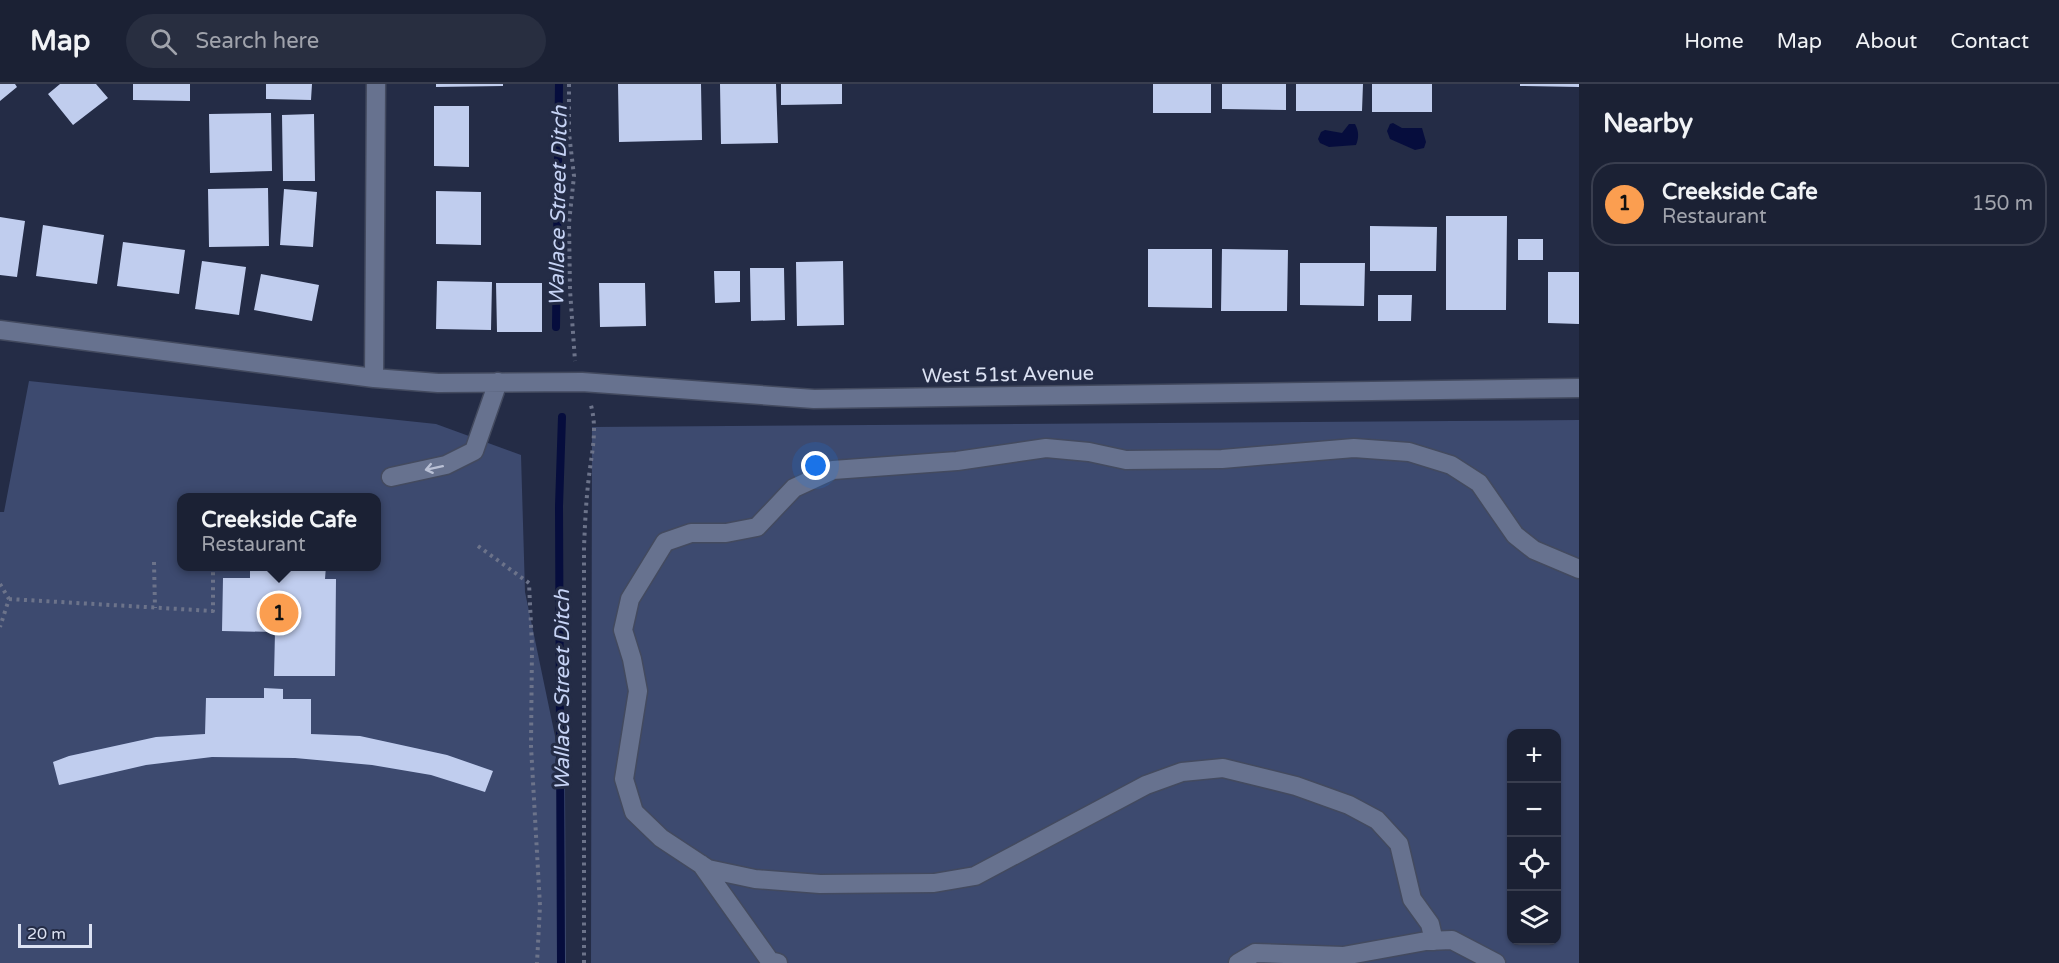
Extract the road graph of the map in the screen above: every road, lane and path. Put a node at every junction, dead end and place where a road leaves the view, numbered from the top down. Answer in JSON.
{"nodes":[{"id":1,"x":376,"y":84,"type":"edge"},
{"id":2,"x":569,"y":84,"type":"edge"},
{"id":3,"x":0,"y":330,"type":"edge"},
{"id":4,"x":578,"y":369,"type":"dead end"},
{"id":5,"x":374,"y":378,"type":"junction"},
{"id":6,"x":498,"y":382,"type":"junction"},
{"id":7,"x":1579,"y":388,"type":"edge"},
{"id":8,"x":588,"y":396,"type":"dead end"},
{"id":9,"x":391,"y":477,"type":"dead end"},
{"id":10,"x":478,"y":546,"type":"dead end"},
{"id":11,"x":154,"y":562,"type":"dead end"},
{"id":12,"x":1579,"y":569,"type":"edge"},
{"id":13,"x":213,"y":571,"type":"edge"},
{"id":14,"x":0,"y":584,"type":"edge"},
{"id":15,"x":9,"y":599,"type":"junction"},
{"id":16,"x":155,"y":608,"type":"junction"},
{"id":17,"x":0,"y":627,"type":"edge"},
{"id":18,"x":701,"y":864,"type":"junction"},
{"id":19,"x":1434,"y":941,"type":"junction"},
{"id":20,"x":537,"y":963,"type":"edge"},
{"id":21,"x":584,"y":963,"type":"edge"},
{"id":22,"x":778,"y":963,"type":"edge"},
{"id":23,"x":1238,"y":963,"type":"edge"},
{"id":24,"x":1497,"y":963,"type":"edge"}],
"edges":[{"from":1,"to":5,"type":"street"},
{"from":2,"to":4,"type":"path"},
{"from":3,"to":5,"type":"street","name":"West 51st Avenue"},
{"from":5,"to":6,"type":"street","name":"West 51st Avenue"},
{"from":6,"to":7,"type":"street","name":"West 51st Avenue"},
{"from":6,"to":9,"type":"street","one_way":true},
{"from":8,"to":21,"type":"path"},
{"from":10,"to":20,"type":"path"},
{"from":11,"to":16,"type":"path"},
{"from":12,"to":18,"type":"street"},
{"from":13,"to":16,"type":"path"},
{"from":14,"to":15,"type":"path"},
{"from":15,"to":16,"type":"path"},
{"from":15,"to":17,"type":"path"},
{"from":18,"to":19,"type":"street"},
{"from":18,"to":22,"type":"street"},
{"from":19,"to":23,"type":"street"},
{"from":19,"to":24,"type":"street"}]}
